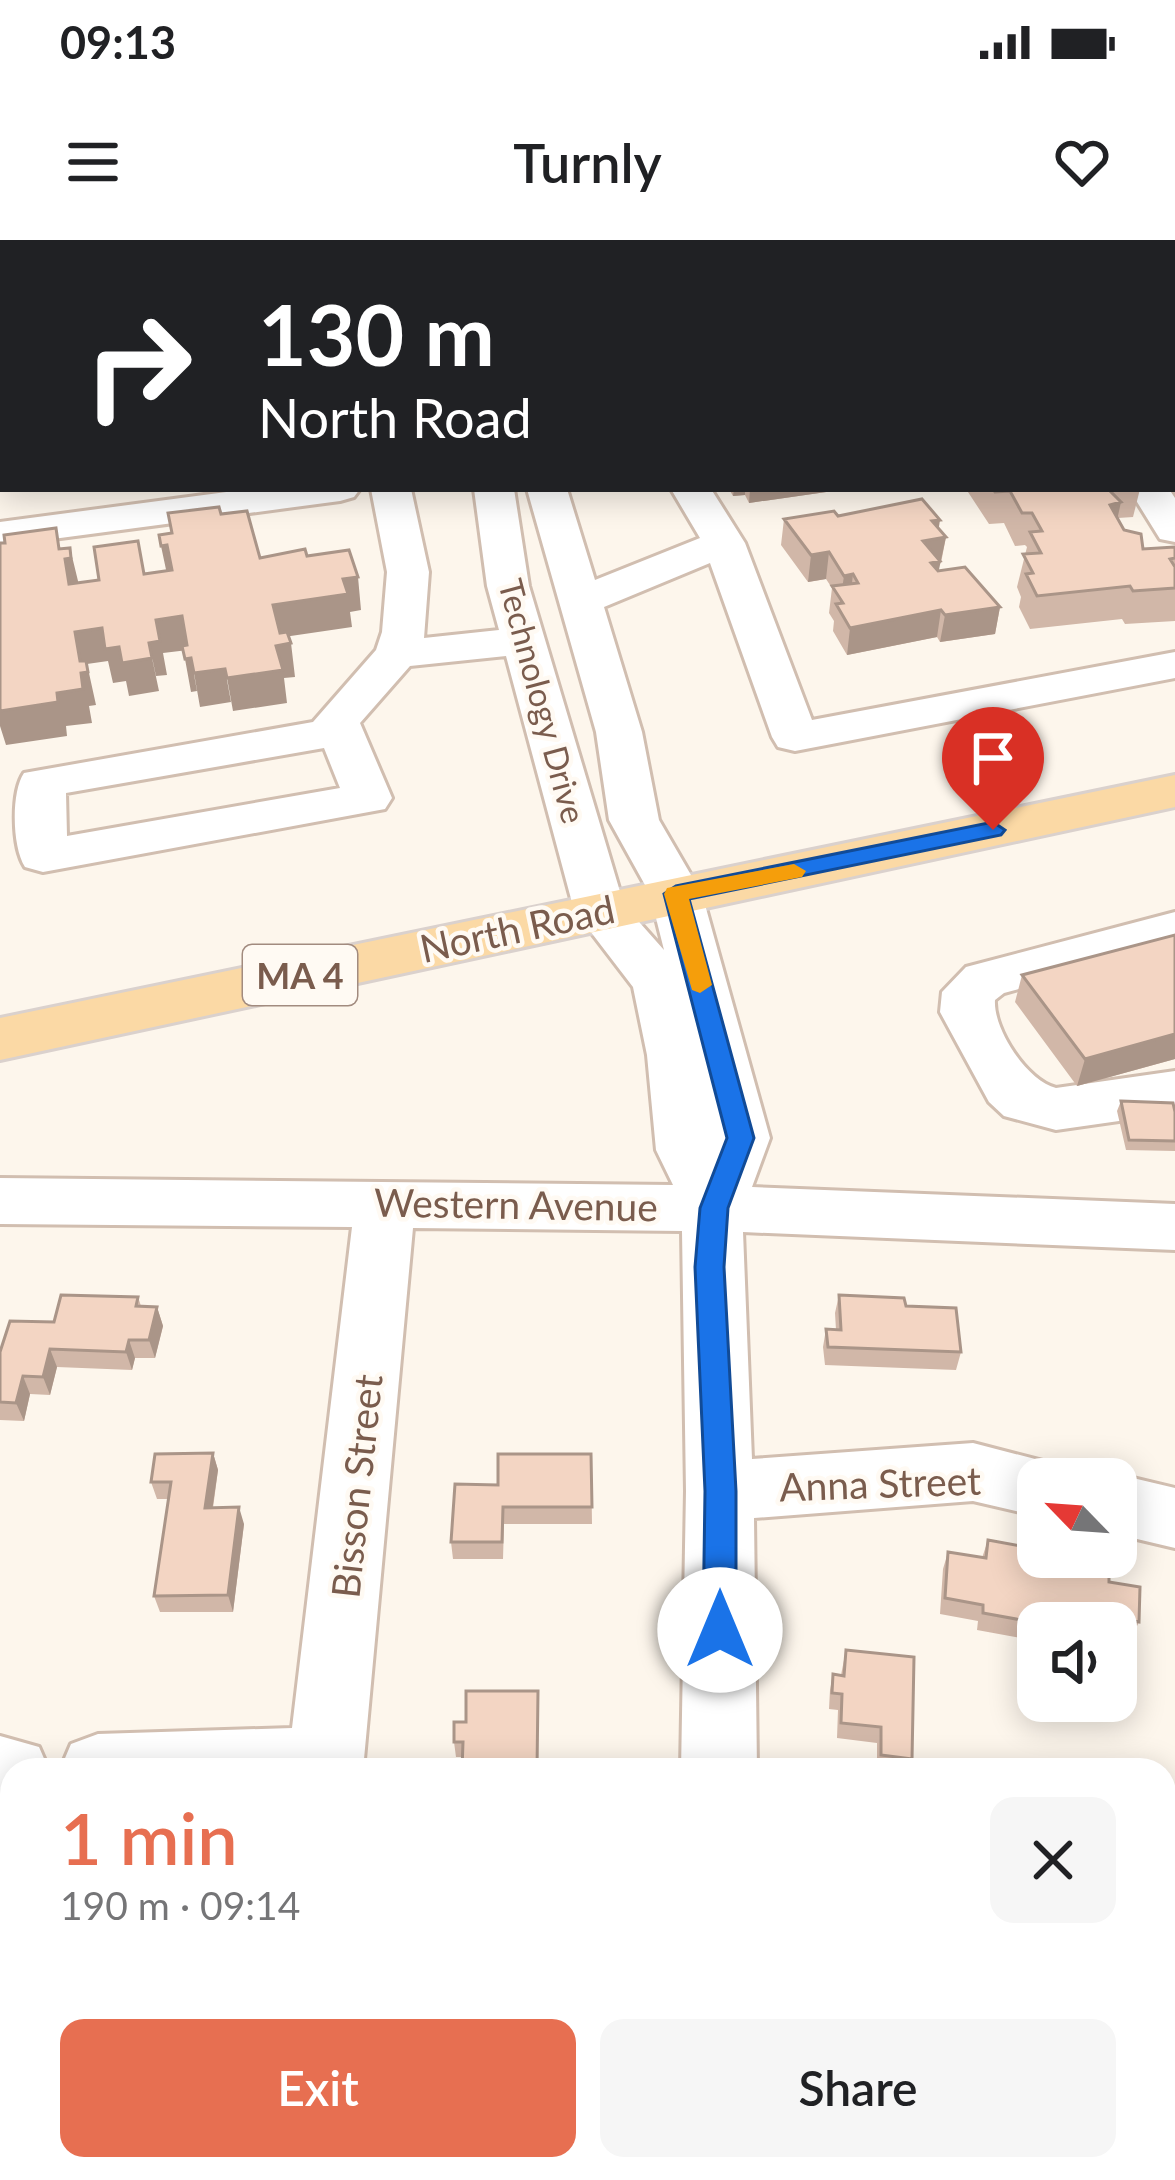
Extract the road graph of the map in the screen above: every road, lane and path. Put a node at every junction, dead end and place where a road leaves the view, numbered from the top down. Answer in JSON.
{"nodes":[{"id":1,"x":317,"y":492,"type":"edge"},
{"id":2,"x":392,"y":492,"type":"edge"},
{"id":3,"x":494,"y":492,"type":"edge"},
{"id":4,"x":548,"y":492,"type":"edge"},
{"id":5,"x":693,"y":492,"type":"edge"},
{"id":6,"x":1151,"y":492,"type":"edge"},
{"id":7,"x":1175,"y":530,"type":"edge"},
{"id":8,"x":0,"y":534,"type":"edge"},
{"id":9,"x":724,"y":543,"type":"junction"},
{"id":10,"x":580,"y":601,"type":"junction"},
{"id":11,"x":525,"y":641,"type":"junction"},
{"id":12,"x":397,"y":654,"type":"junction"},
{"id":13,"x":1175,"y":665,"type":"edge"},
{"id":14,"x":340,"y":730,"type":"junction"},
{"id":15,"x":1175,"y":791,"type":"edge"},
{"id":16,"x":676,"y":894,"type":"junction"},
{"id":17,"x":600,"y":910,"type":"junction"},
{"id":18,"x":1175,"y":929,"type":"edge"},
{"id":19,"x":0,"y":1039,"type":"edge"},
{"id":20,"x":1175,"y":1092,"type":"edge"},
{"id":21,"x":0,"y":1201,"type":"edge"},
{"id":22,"x":385,"y":1202,"type":"junction"},
{"id":23,"x":714,"y":1208,"type":"junction"},
{"id":24,"x":1175,"y":1227,"type":"edge"},
{"id":25,"x":1017,"y":1482,"type":"edge"},
{"id":26,"x":720,"y":1491,"type":"junction"},
{"id":27,"x":1137,"y":1509,"type":"edge"},
{"id":28,"x":1175,"y":1518,"type":"edge"},
{"id":29,"x":327,"y":1758,"type":"edge"},
{"id":30,"x":719,"y":1758,"type":"edge"}],
"edges":[{"from":1,"to":8,"type":"street"},
{"from":2,"to":12,"type":"street"},
{"from":3,"to":11,"type":"street","name":"Technology Drive"},
{"from":4,"to":10,"type":"street","name":"Technology Drive"},
{"from":5,"to":9,"type":"street"},
{"from":6,"to":7,"type":"street"},
{"from":9,"to":10,"type":"street"},
{"from":9,"to":13,"type":"street"},
{"from":10,"to":16,"type":"street","name":"Technology Drive"},
{"from":11,"to":12,"type":"street"},
{"from":11,"to":17,"type":"street","name":"Technology Drive"},
{"from":12,"to":14,"type":"street"},
{"from":14,"to":14,"type":"street"},
{"from":15,"to":16,"type":"main road","name":"North Road","number":"MA 4"},
{"from":16,"to":17,"type":"main road","name":"North Road","number":"MA 4"},
{"from":16,"to":23,"type":"street","name":"Technology Drive"},
{"from":17,"to":19,"type":"main road","name":"North Road","number":"MA 4"},
{"from":17,"to":23,"type":"street"},
{"from":18,"to":20,"type":"street"},
{"from":21,"to":22,"type":"street","name":"Western Avenue"},
{"from":22,"to":23,"type":"street","name":"Western Avenue"},
{"from":22,"to":29,"type":"street","name":"Bisson Street"},
{"from":23,"to":24,"type":"street","name":"Western Avenue"},
{"from":23,"to":26,"type":"street"},
{"from":25,"to":26,"type":"street","name":"Anna Street"},
{"from":26,"to":30,"type":"street"},
{"from":27,"to":28,"type":"street"}]}
